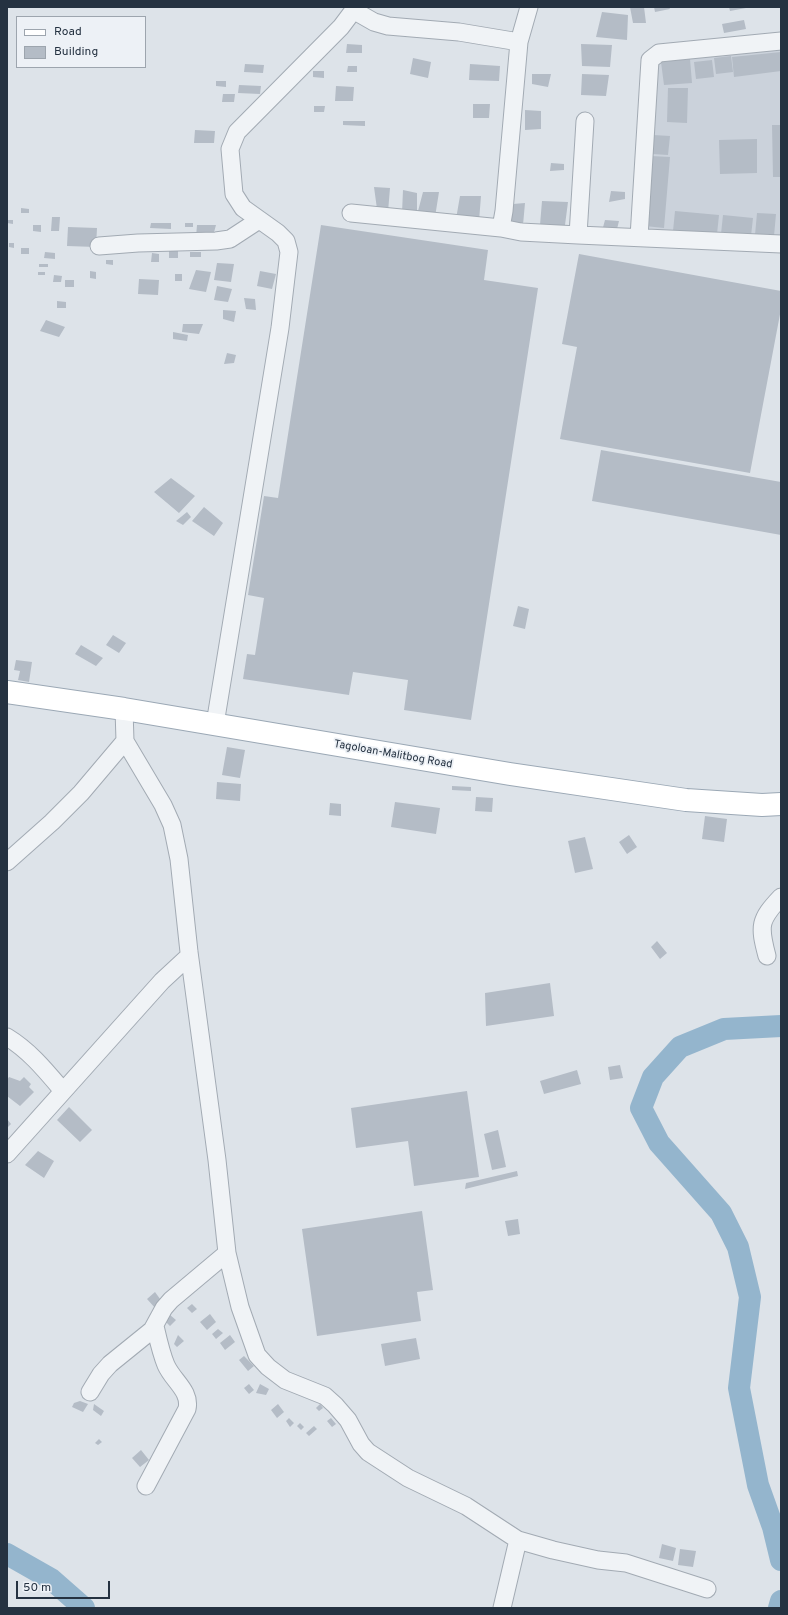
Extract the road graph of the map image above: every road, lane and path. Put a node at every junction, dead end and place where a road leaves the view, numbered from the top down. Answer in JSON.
{"nodes":[{"id":1,"x":529,"y":7,"type":"edge"},
{"id":2,"x":354,"y":9,"type":"edge"},
{"id":3,"x":781,"y":41,"type":"edge"},
{"id":4,"x":519,"y":42,"type":"junction"},
{"id":5,"x":585,"y":120,"type":"dead end"},
{"id":6,"x":351,"y":213,"type":"dead end"},
{"id":7,"x":259,"y":220,"type":"junction"},
{"id":8,"x":501,"y":228,"type":"junction"},
{"id":9,"x":578,"y":235,"type":"junction"},
{"id":10,"x":639,"y":237,"type":"junction"},
{"id":11,"x":781,"y":244,"type":"edge"},
{"id":12,"x":99,"y":246,"type":"dead end"},
{"id":13,"x":7,"y":692,"type":"edge"},
{"id":14,"x":124,"y":709,"type":"junction"},
{"id":15,"x":215,"y":724,"type":"junction"},
{"id":16,"x":125,"y":741,"type":"junction"},
{"id":17,"x":781,"y":804,"type":"edge"},
{"id":18,"x":7,"y":862,"type":"edge"},
{"id":19,"x":781,"y":896,"type":"edge"},
{"id":20,"x":189,"y":956,"type":"junction"},
{"id":21,"x":767,"y":956,"type":"dead end"},
{"id":22,"x":7,"y":1037,"type":"edge"},
{"id":23,"x":63,"y":1091,"type":"junction"},
{"id":24,"x":7,"y":1154,"type":"edge"},
{"id":25,"x":227,"y":1253,"type":"junction"},
{"id":26,"x":155,"y":1326,"type":"junction"},
{"id":27,"x":90,"y":1392,"type":"dead end"},
{"id":28,"x":146,"y":1486,"type":"dead end"},
{"id":29,"x":518,"y":1540,"type":"junction"},
{"id":30,"x":707,"y":1589,"type":"dead end"},
{"id":31,"x":502,"y":1608,"type":"edge"}],
"edges":[{"from":1,"to":4,"type":"street"},
{"from":2,"to":4,"type":"street"},
{"from":2,"to":7,"type":"street"},
{"from":3,"to":10,"type":"street"},
{"from":4,"to":8,"type":"street"},
{"from":5,"to":9,"type":"street"},
{"from":6,"to":8,"type":"street"},
{"from":7,"to":12,"type":"street"},
{"from":7,"to":15,"type":"street"},
{"from":8,"to":9,"type":"street"},
{"from":9,"to":10,"type":"street"},
{"from":10,"to":11,"type":"street"},
{"from":13,"to":14,"type":"main road","name":"Tagoloan-Malitbog Road"},
{"from":14,"to":15,"type":"main road","name":"Tagoloan-Malitbog Road"},
{"from":14,"to":16,"type":"street"},
{"from":15,"to":17,"type":"main road","name":"Tagoloan-Malitbog Road"},
{"from":16,"to":18,"type":"street"},
{"from":16,"to":20,"type":"street"},
{"from":19,"to":21,"type":"street"},
{"from":20,"to":23,"type":"street"},
{"from":20,"to":25,"type":"street"},
{"from":22,"to":23,"type":"street"},
{"from":23,"to":24,"type":"street"},
{"from":25,"to":26,"type":"street"},
{"from":25,"to":29,"type":"street"},
{"from":26,"to":27,"type":"street"},
{"from":26,"to":28,"type":"street"},
{"from":29,"to":30,"type":"street"},
{"from":29,"to":31,"type":"street"}]}
